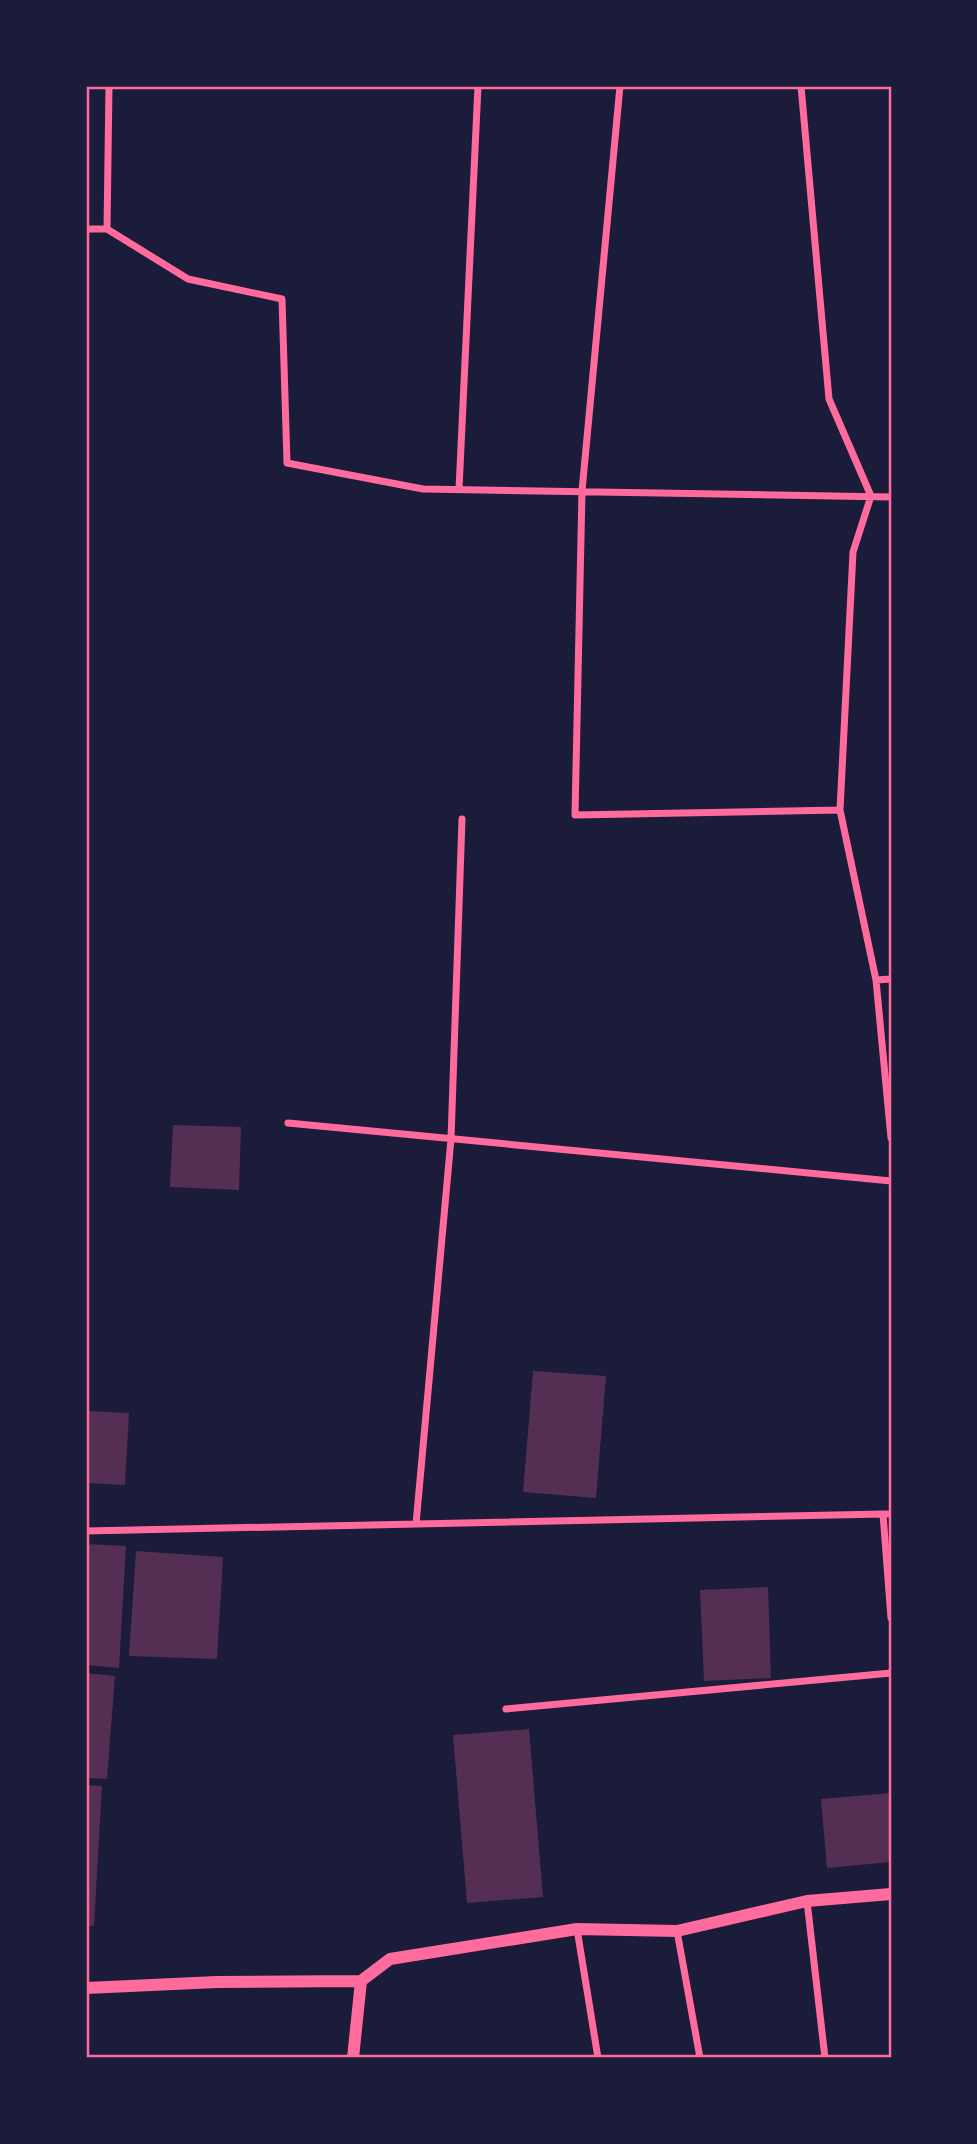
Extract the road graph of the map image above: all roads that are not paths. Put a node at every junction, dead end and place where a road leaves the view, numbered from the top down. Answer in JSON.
{"nodes":[{"id":1,"x":109,"y":86,"type":"edge"},
{"id":2,"x":478,"y":86,"type":"edge"},
{"id":3,"x":620,"y":86,"type":"edge"},
{"id":4,"x":801,"y":86,"type":"edge"},
{"id":5,"x":86,"y":229,"type":"edge"},
{"id":6,"x":107,"y":229,"type":"junction"},
{"id":7,"x":459,"y":489,"type":"junction"},
{"id":8,"x":582,"y":491,"type":"junction"},
{"id":9,"x":872,"y":496,"type":"junction"},
{"id":10,"x":891,"y":497,"type":"edge"},
{"id":11,"x":841,"y":810,"type":"junction"},
{"id":12,"x":462,"y":819,"type":"dead end"},
{"id":13,"x":891,"y":979,"type":"edge"},
{"id":14,"x":876,"y":980,"type":"junction"},
{"id":15,"x":288,"y":1123,"type":"dead end"},
{"id":16,"x":891,"y":1138,"type":"edge"},
{"id":17,"x":451,"y":1139,"type":"junction"},
{"id":18,"x":891,"y":1181,"type":"edge"},
{"id":19,"x":887,"y":1514,"type":"edge"},
{"id":20,"x":416,"y":1524,"type":"junction"},
{"id":21,"x":86,"y":1531,"type":"edge"},
{"id":22,"x":891,"y":1618,"type":"edge"},
{"id":23,"x":891,"y":1673,"type":"edge"},
{"id":24,"x":506,"y":1709,"type":"dead end"},
{"id":25,"x":891,"y":1894,"type":"edge"},
{"id":26,"x":807,"y":1900,"type":"junction"},
{"id":27,"x":577,"y":1930,"type":"junction"},
{"id":28,"x":677,"y":1931,"type":"junction"},
{"id":29,"x":361,"y":1981,"type":"junction"},
{"id":30,"x":86,"y":1989,"type":"edge"},
{"id":31,"x":353,"y":2058,"type":"edge"},
{"id":32,"x":597,"y":2058,"type":"edge"},
{"id":33,"x":701,"y":2058,"type":"edge"},
{"id":34,"x":825,"y":2058,"type":"edge"}],
"edges":[{"from":1,"to":6,"type":"street"},
{"from":2,"to":7,"type":"street"},
{"from":3,"to":8,"type":"street"},
{"from":4,"to":9,"type":"street"},
{"from":5,"to":6,"type":"street"},
{"from":6,"to":7,"type":"street"},
{"from":7,"to":8,"type":"street"},
{"from":8,"to":9,"type":"street"},
{"from":8,"to":11,"type":"street"},
{"from":9,"to":10,"type":"street"},
{"from":9,"to":11,"type":"street"},
{"from":11,"to":14,"type":"street"},
{"from":12,"to":17,"type":"street"},
{"from":13,"to":14,"type":"street"},
{"from":14,"to":16,"type":"street"},
{"from":15,"to":17,"type":"street"},
{"from":17,"to":18,"type":"street"},
{"from":17,"to":20,"type":"street"},
{"from":19,"to":20,"type":"street"},
{"from":19,"to":22,"type":"street"},
{"from":20,"to":21,"type":"street"},
{"from":23,"to":24,"type":"street"},
{"from":25,"to":26,"type":"street"},
{"from":26,"to":28,"type":"street"},
{"from":26,"to":34,"type":"street"},
{"from":27,"to":28,"type":"street"},
{"from":27,"to":29,"type":"street"},
{"from":27,"to":32,"type":"street"},
{"from":28,"to":33,"type":"street"},
{"from":29,"to":30,"type":"street"},
{"from":29,"to":31,"type":"street"}]}
